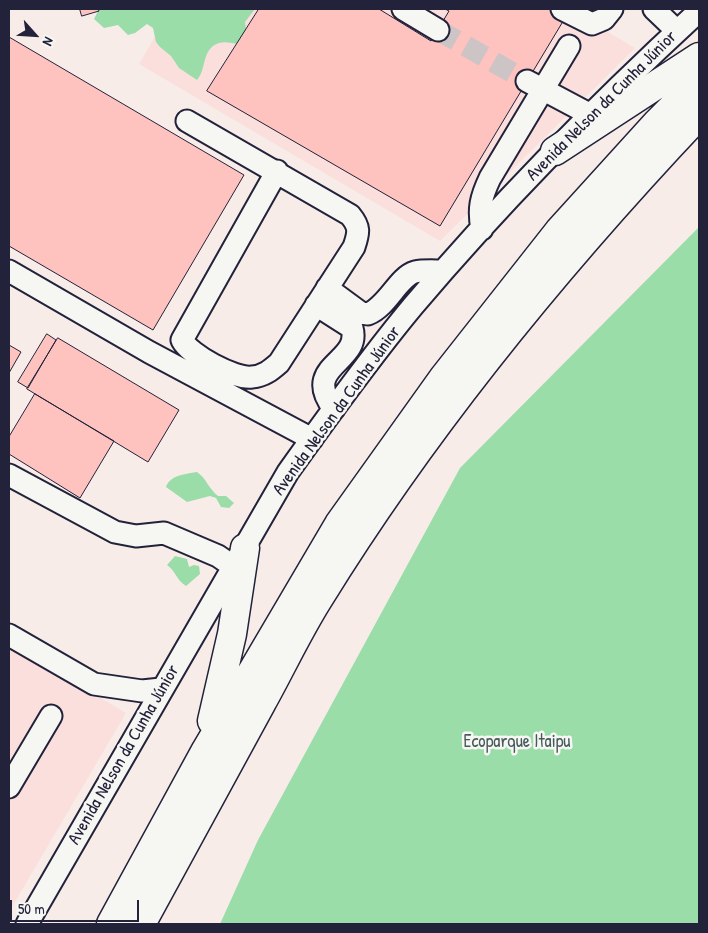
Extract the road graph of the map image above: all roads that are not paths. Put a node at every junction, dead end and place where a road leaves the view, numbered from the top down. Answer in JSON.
{"nodes":[{"id":1,"x":403,"y":9,"type":"edge"},
{"id":2,"x":562,"y":9,"type":"edge"},
{"id":3,"x":612,"y":9,"type":"edge"},
{"id":4,"x":654,"y":9,"type":"edge"},
{"id":5,"x":699,"y":12,"type":"edge"},
{"id":6,"x":438,"y":30,"type":"tunnel mouth"},
{"id":7,"x":677,"y":32,"type":"junction"},
{"id":8,"x":569,"y":46,"type":"dead end"},
{"id":9,"x":699,"y":57,"type":"edge"},
{"id":10,"x":699,"y":81,"type":"edge"},
{"id":11,"x":535,"y":85,"type":"junction"},
{"id":12,"x":591,"y":115,"type":"junction"},
{"id":13,"x":699,"y":116,"type":"edge"},
{"id":14,"x":187,"y":121,"type":"dead end"},
{"id":15,"x":555,"y":151,"type":"junction"},
{"id":16,"x":277,"y":171,"type":"junction"},
{"id":17,"x":482,"y":229,"type":"junction"},
{"id":18,"x":9,"y":271,"type":"edge"},
{"id":19,"x":443,"y":271,"type":"junction"},
{"id":20,"x":322,"y":297,"type":"junction"},
{"id":21,"x":357,"y":321,"type":"junction"},
{"id":22,"x":334,"y":409,"type":"junction"},
{"id":23,"x":312,"y":439,"type":"junction"},
{"id":24,"x":9,"y":475,"type":"edge"},
{"id":25,"x":239,"y":558,"type":"junction"},
{"id":26,"x":9,"y":635,"type":"edge"},
{"id":27,"x":161,"y":689,"type":"junction"},
{"id":28,"x":51,"y":716,"type":"dead end"},
{"id":29,"x":206,"y":750,"type":"junction"},
{"id":30,"x":9,"y":787,"type":"edge"},
{"id":31,"x":180,"y":854,"type":"junction"},
{"id":32,"x":27,"y":924,"type":"edge"},
{"id":33,"x":111,"y":924,"type":"edge"},
{"id":34,"x":141,"y":924,"type":"edge"},
{"id":35,"x":155,"y":924,"type":"edge"}],
"edges":[{"from":1,"to":6,"type":"street"},
{"from":2,"to":3,"type":"street"},
{"from":4,"to":7,"type":"street"},
{"from":5,"to":7,"type":"street","name":"Avenida Nelson da Cunha Júnior"},
{"from":7,"to":12,"type":"street","name":"Avenida Nelson da Cunha Júnior"},
{"from":8,"to":11,"type":"street"},
{"from":9,"to":15,"type":"highway"},
{"from":10,"to":29,"type":"highway"},
{"from":11,"to":12,"type":"street"},
{"from":11,"to":17,"type":"street"},
{"from":12,"to":15,"type":"street","name":"Avenida Nelson da Cunha Júnior"},
{"from":13,"to":31,"type":"highway"},
{"from":14,"to":16,"type":"street"},
{"from":15,"to":17,"type":"street","name":"Avenida Nelson da Cunha Júnior"},
{"from":16,"to":20,"type":"street"},
{"from":16,"to":20,"type":"street"},
{"from":17,"to":19,"type":"street","name":"Avenida Nelson da Cunha Júnior"},
{"from":18,"to":23,"type":"street"},
{"from":19,"to":21,"type":"street"},
{"from":19,"to":22,"type":"street","name":"Avenida Nelson da Cunha Júnior"},
{"from":20,"to":21,"type":"street"},
{"from":21,"to":22,"type":"street"},
{"from":22,"to":23,"type":"street","name":"Avenida Nelson da Cunha Júnior"},
{"from":23,"to":25,"type":"street","name":"Avenida Nelson da Cunha Júnior"},
{"from":24,"to":25,"type":"street"},
{"from":25,"to":27,"type":"street","name":"Avenida Nelson da Cunha Júnior"},
{"from":25,"to":29,"type":"highway"},
{"from":26,"to":27,"type":"street"},
{"from":27,"to":32,"type":"street","name":"Avenida Nelson da Cunha Júnior"},
{"from":28,"to":30,"type":"street"},
{"from":29,"to":33,"type":"highway"},
{"from":31,"to":34,"type":"highway"},
{"from":31,"to":35,"type":"highway"}]}
